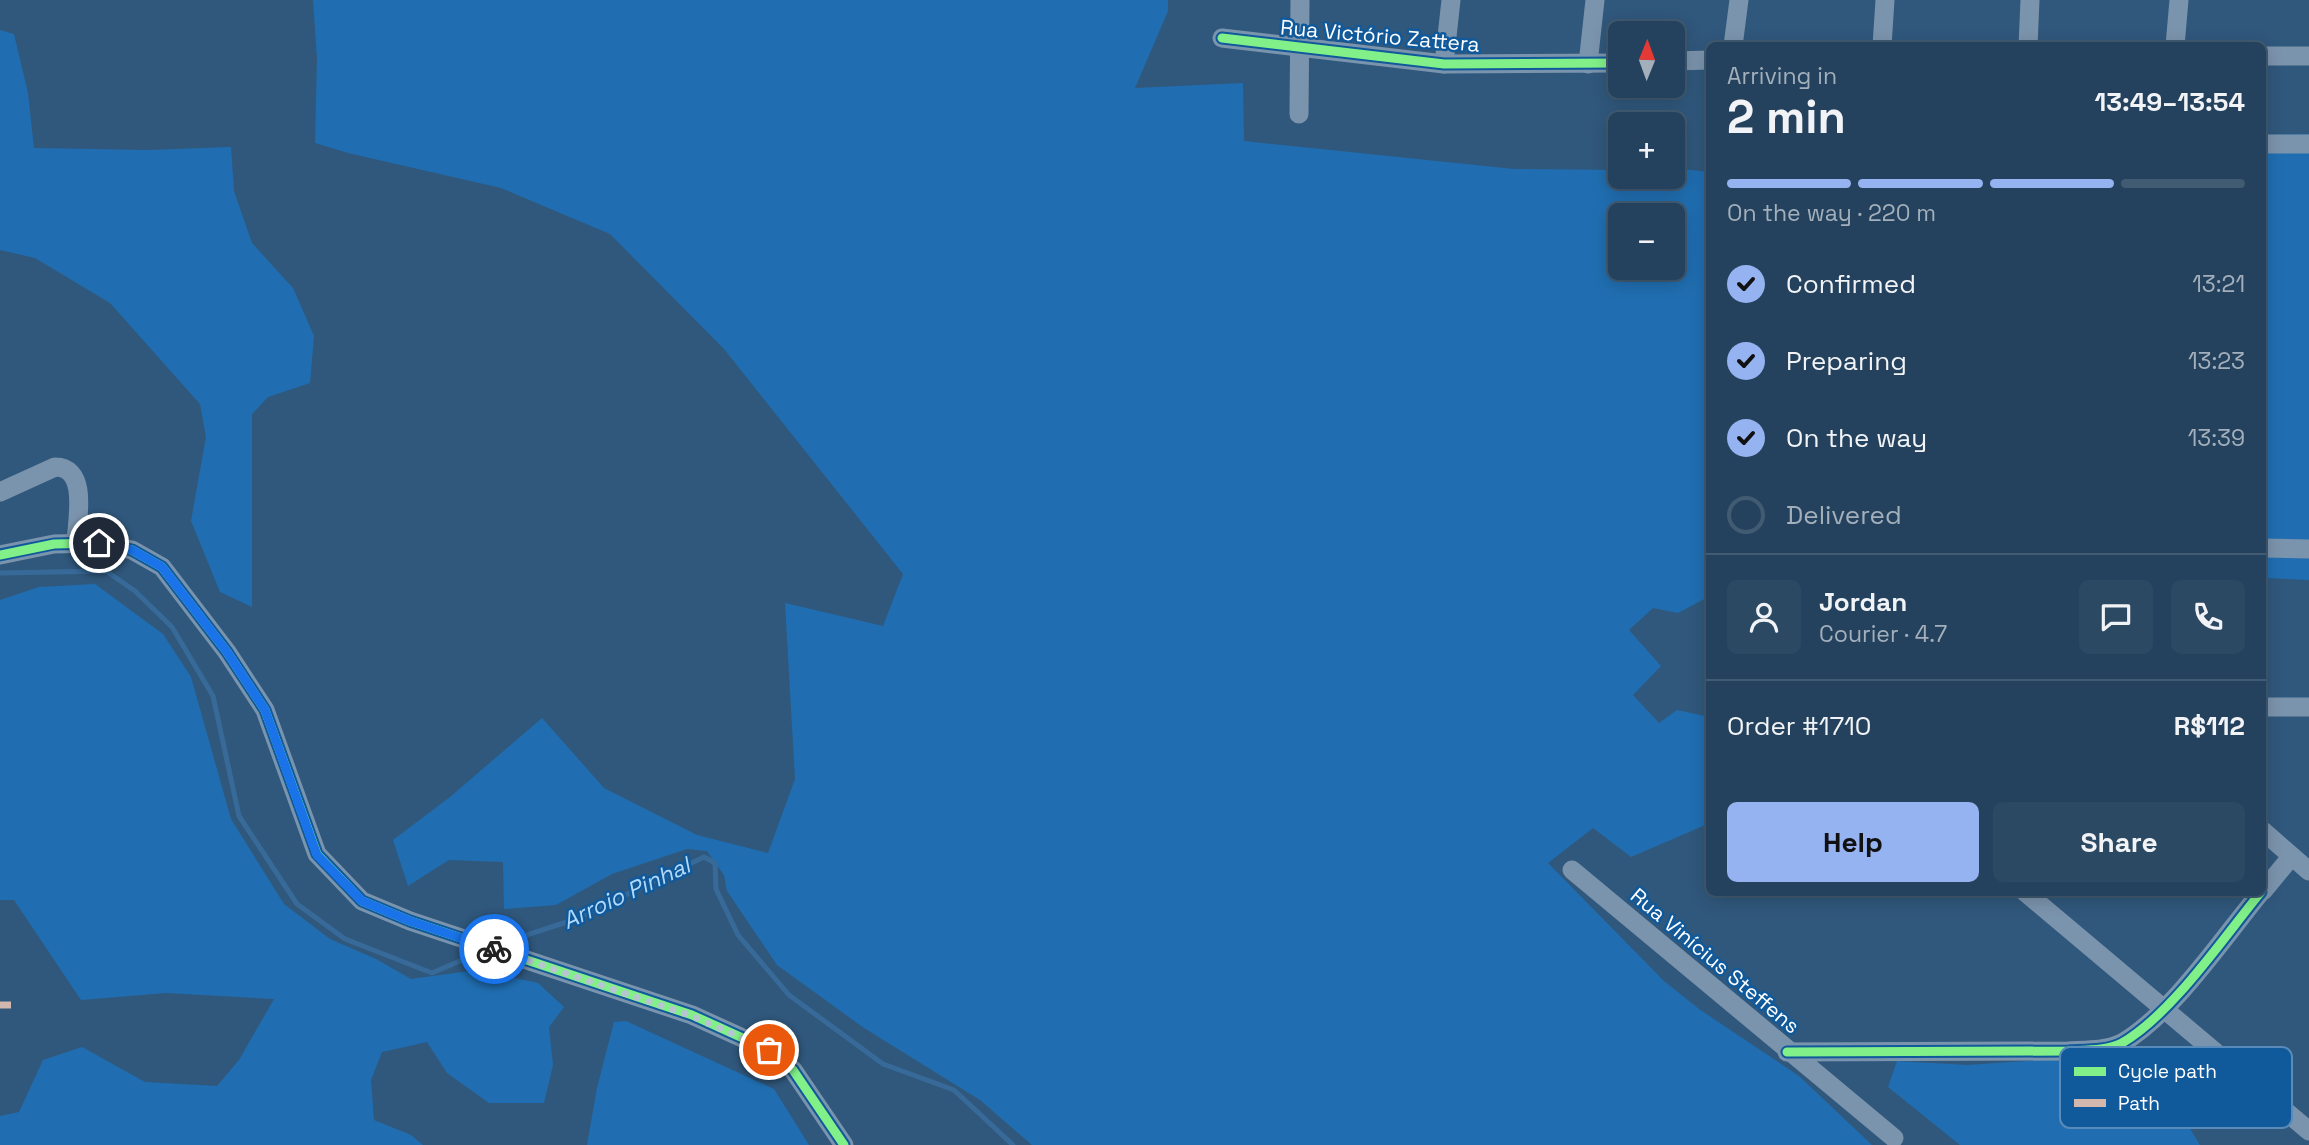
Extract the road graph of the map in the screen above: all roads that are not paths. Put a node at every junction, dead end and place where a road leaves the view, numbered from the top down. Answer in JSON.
{"nodes":[{"id":1,"x":1300,"y":0,"type":"edge"},
{"id":2,"x":1451,"y":0,"type":"edge"},
{"id":3,"x":1595,"y":0,"type":"edge"},
{"id":4,"x":1739,"y":0,"type":"edge"},
{"id":5,"x":1885,"y":0,"type":"edge"},
{"id":6,"x":2031,"y":0,"type":"edge"},
{"id":7,"x":2179,"y":0,"type":"edge"},
{"id":8,"x":1222,"y":38,"type":"dead end"},
{"id":9,"x":1734,"y":42,"type":"edge"},
{"id":10,"x":1882,"y":42,"type":"edge"},
{"id":11,"x":2028,"y":42,"type":"edge"},
{"id":12,"x":2175,"y":42,"type":"edge"},
{"id":13,"x":1298,"y":47,"type":"junction"},
{"id":14,"x":2266,"y":56,"type":"edge"},
{"id":15,"x":2309,"y":56,"type":"edge"},
{"id":16,"x":1706,"y":60,"type":"edge"},
{"id":17,"x":1685,"y":61,"type":"edge"},
{"id":18,"x":1608,"y":63,"type":"edge"},
{"id":19,"x":1444,"y":64,"type":"junction"},
{"id":20,"x":1588,"y":64,"type":"junction"},
{"id":21,"x":1299,"y":114,"type":"dead end"},
{"id":22,"x":2266,"y":144,"type":"edge"},
{"id":23,"x":2309,"y":144,"type":"edge"},
{"id":24,"x":0,"y":492,"type":"edge"},
{"id":25,"x":76,"y":543,"type":"junction"},
{"id":26,"x":2266,"y":548,"type":"edge"},
{"id":27,"x":2309,"y":549,"type":"edge"},
{"id":28,"x":0,"y":555,"type":"edge"},
{"id":29,"x":2266,"y":707,"type":"edge"},
{"id":30,"x":2309,"y":707,"type":"edge"},
{"id":31,"x":2266,"y":834,"type":"edge"},
{"id":32,"x":2291,"y":857,"type":"junction"},
{"id":33,"x":1572,"y":870,"type":"dead end"},
{"id":34,"x":2309,"y":871,"type":"edge"},
{"id":35,"x":2266,"y":887,"type":"edge"},
{"id":36,"x":2030,"y":896,"type":"edge"},
{"id":37,"x":2259,"y":896,"type":"edge"},
{"id":38,"x":2162,"y":1011,"type":"junction"},
{"id":39,"x":2108,"y":1047,"type":"edge"},
{"id":40,"x":2206,"y":1047,"type":"edge"},
{"id":41,"x":2060,"y":1050,"type":"edge"},
{"id":42,"x":1787,"y":1052,"type":"junction"},
{"id":43,"x":2292,"y":1117,"type":"edge"},
{"id":44,"x":2309,"y":1131,"type":"edge"},
{"id":45,"x":1894,"y":1138,"type":"dead end"},
{"id":46,"x":845,"y":1145,"type":"edge"}],
"edges":[{"from":1,"to":13,"type":"street"},
{"from":2,"to":19,"type":"street"},
{"from":3,"to":20,"type":"street"},
{"from":4,"to":9,"type":"street"},
{"from":5,"to":10,"type":"street"},
{"from":6,"to":11,"type":"street"},
{"from":7,"to":12,"type":"street"},
{"from":8,"to":13,"type":"street","name":"Rua Victório Zattera"},
{"from":13,"to":19,"type":"street","name":"Rua Victório Zattera"},
{"from":13,"to":21,"type":"street"},
{"from":14,"to":15,"type":"street"},
{"from":16,"to":17,"type":"street"},
{"from":18,"to":20,"type":"street","name":"Rua Victório Zattera"},
{"from":19,"to":20,"type":"street","name":"Rua Victório Zattera"},
{"from":22,"to":23,"type":"street"},
{"from":24,"to":25,"type":"street"},
{"from":25,"to":28,"type":"street"},
{"from":25,"to":46,"type":"street"},
{"from":26,"to":27,"type":"street"},
{"from":29,"to":30,"type":"street"},
{"from":31,"to":32,"type":"street"},
{"from":32,"to":34,"type":"street"},
{"from":32,"to":35,"type":"street"},
{"from":33,"to":42,"type":"street","name":"Rua Vinícius Steffens"},
{"from":36,"to":38,"type":"street"},
{"from":37,"to":38,"type":"street"},
{"from":38,"to":39,"type":"street"},
{"from":38,"to":40,"type":"street"},
{"from":41,"to":42,"type":"street"},
{"from":42,"to":45,"type":"street","name":"Rua Vinícius Steffens"},
{"from":43,"to":44,"type":"street"}]}
